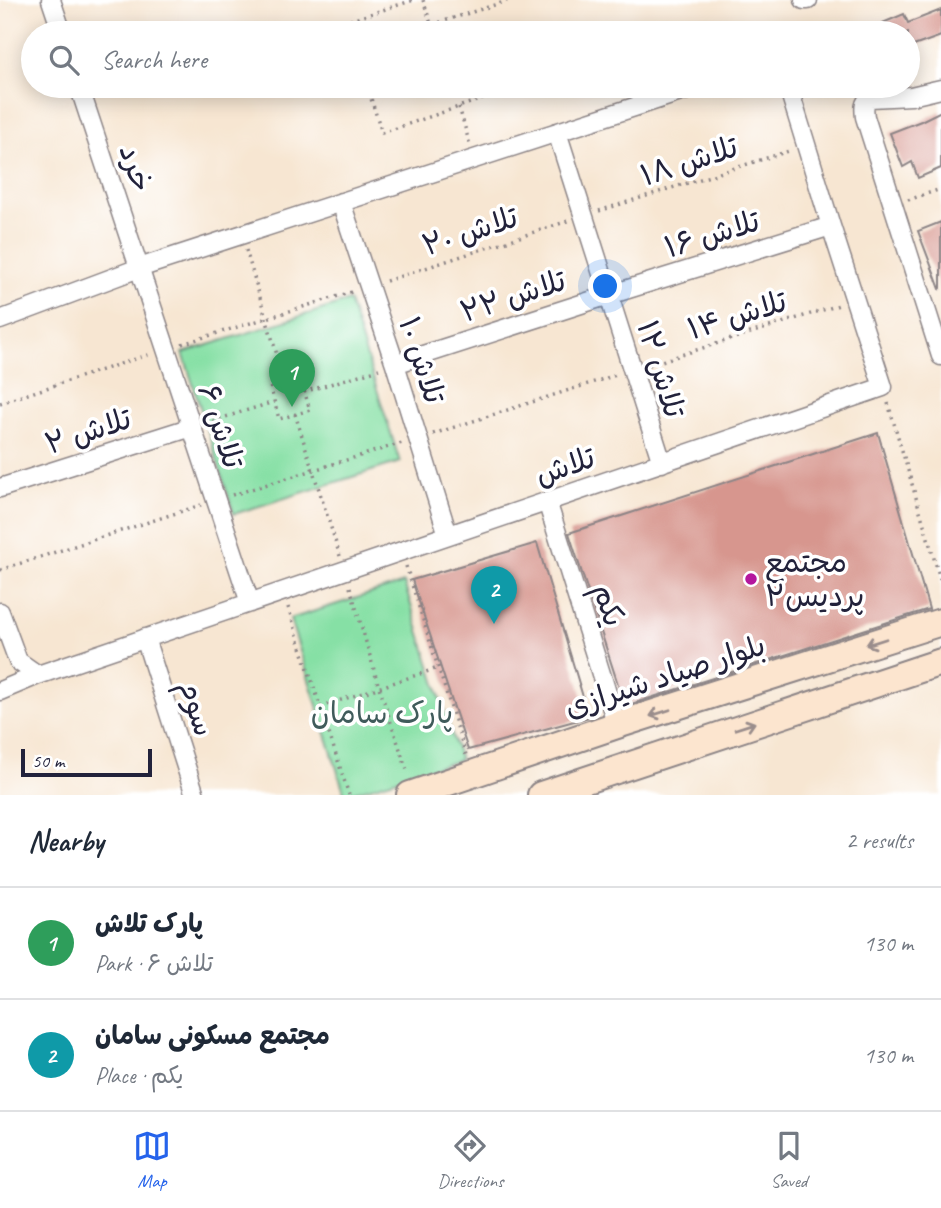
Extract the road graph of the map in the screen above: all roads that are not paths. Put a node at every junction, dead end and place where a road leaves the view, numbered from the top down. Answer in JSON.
{"nodes":[{"id":1,"x":51,"y":0,"type":"edge"},
{"id":2,"x":58,"y":21,"type":"edge"},
{"id":3,"x":941,"y":89,"type":"edge"},
{"id":4,"x":920,"y":94,"type":"edge"},
{"id":5,"x":83,"y":98,"type":"edge"},
{"id":6,"x":662,"y":98,"type":"edge"},
{"id":7,"x":792,"y":98,"type":"edge"},
{"id":8,"x":869,"y":98,"type":"edge"},
{"id":9,"x":557,"y":132,"type":"junction"},
{"id":10,"x":341,"y":202,"type":"junction"},
{"id":11,"x":831,"y":226,"type":"junction"},
{"id":12,"x":139,"y":268,"type":"junction"},
{"id":13,"x":609,"y":295,"type":"junction"},
{"id":14,"x":941,"y":296,"type":"edge"},
{"id":15,"x":923,"y":301,"type":"junction"},
{"id":16,"x":0,"y":320,"type":"edge"},
{"id":17,"x":941,"y":356,"type":"edge"},
{"id":18,"x":395,"y":364,"type":"junction"},
{"id":19,"x":192,"y":427,"type":"junction"},
{"id":20,"x":662,"y":463,"type":"junction"},
{"id":21,"x":0,"y":488,"type":"edge"},
{"id":22,"x":547,"y":501,"type":"junction"},
{"id":23,"x":448,"y":535,"type":"junction"},
{"id":24,"x":250,"y":603,"type":"junction"},
{"id":25,"x":0,"y":612,"type":"edge"},
{"id":26,"x":941,"y":622,"type":"edge"},
{"id":27,"x":145,"y":638,"type":"junction"},
{"id":28,"x":940,"y":666,"type":"edge"},
{"id":29,"x":38,"y":675,"type":"junction"},
{"id":30,"x":0,"y":691,"type":"edge"},
{"id":31,"x":617,"y":725,"type":"junction"},
{"id":32,"x":413,"y":794,"type":"edge"},
{"id":33,"x":195,"y":795,"type":"edge"},
{"id":34,"x":541,"y":795,"type":"edge"}],
"edges":[{"from":1,"to":2,"type":"street"},
{"from":3,"to":4,"type":"street"},
{"from":5,"to":12,"type":"street","name":"خرد"},
{"from":6,"to":9,"type":"street"},
{"from":7,"to":11,"type":"street"},
{"from":8,"to":15,"type":"street"},
{"from":9,"to":10,"type":"street"},
{"from":9,"to":13,"type":"street","name":"تلاش ۱۲"},
{"from":10,"to":12,"type":"street"},
{"from":10,"to":18,"type":"street","name":"تلاش ۱۰"},
{"from":11,"to":13,"type":"street","name":"تلاش ۱۶"},
{"from":11,"to":20,"type":"street","name":"تلاش"},
{"from":12,"to":16,"type":"street"},
{"from":12,"to":19,"type":"street","name":"تلاش ۶"},
{"from":13,"to":18,"type":"street","name":"تلاش ۲۲"},
{"from":13,"to":20,"type":"street","name":"تلاش ۱۲"},
{"from":14,"to":15,"type":"street"},
{"from":15,"to":17,"type":"street"},
{"from":18,"to":23,"type":"street","name":"تلاش ۱۰"},
{"from":19,"to":21,"type":"street","name":"تلاش ۲"},
{"from":19,"to":24,"type":"street","name":"تلاش ۶"},
{"from":20,"to":22,"type":"street","name":"تلاش"},
{"from":22,"to":23,"type":"street","name":"تلاش"},
{"from":22,"to":31,"type":"street","name":"یکم"},
{"from":23,"to":24,"type":"street","name":"تلاش"},
{"from":24,"to":27,"type":"street","name":"تلاش"},
{"from":25,"to":29,"type":"street"},
{"from":26,"to":31,"type":"main road","name":"بلوار صیاد شیرازی","one_way":true},
{"from":27,"to":29,"type":"street","name":"تلاش"},
{"from":27,"to":33,"type":"street","name":"سوم"},
{"from":34,"to":28,"type":"main road","one_way":true},
{"from":29,"to":30,"type":"street","name":"تلاش"},
{"from":31,"to":32,"type":"main road","name":"بلوار صیاد شیرازی"}]}
